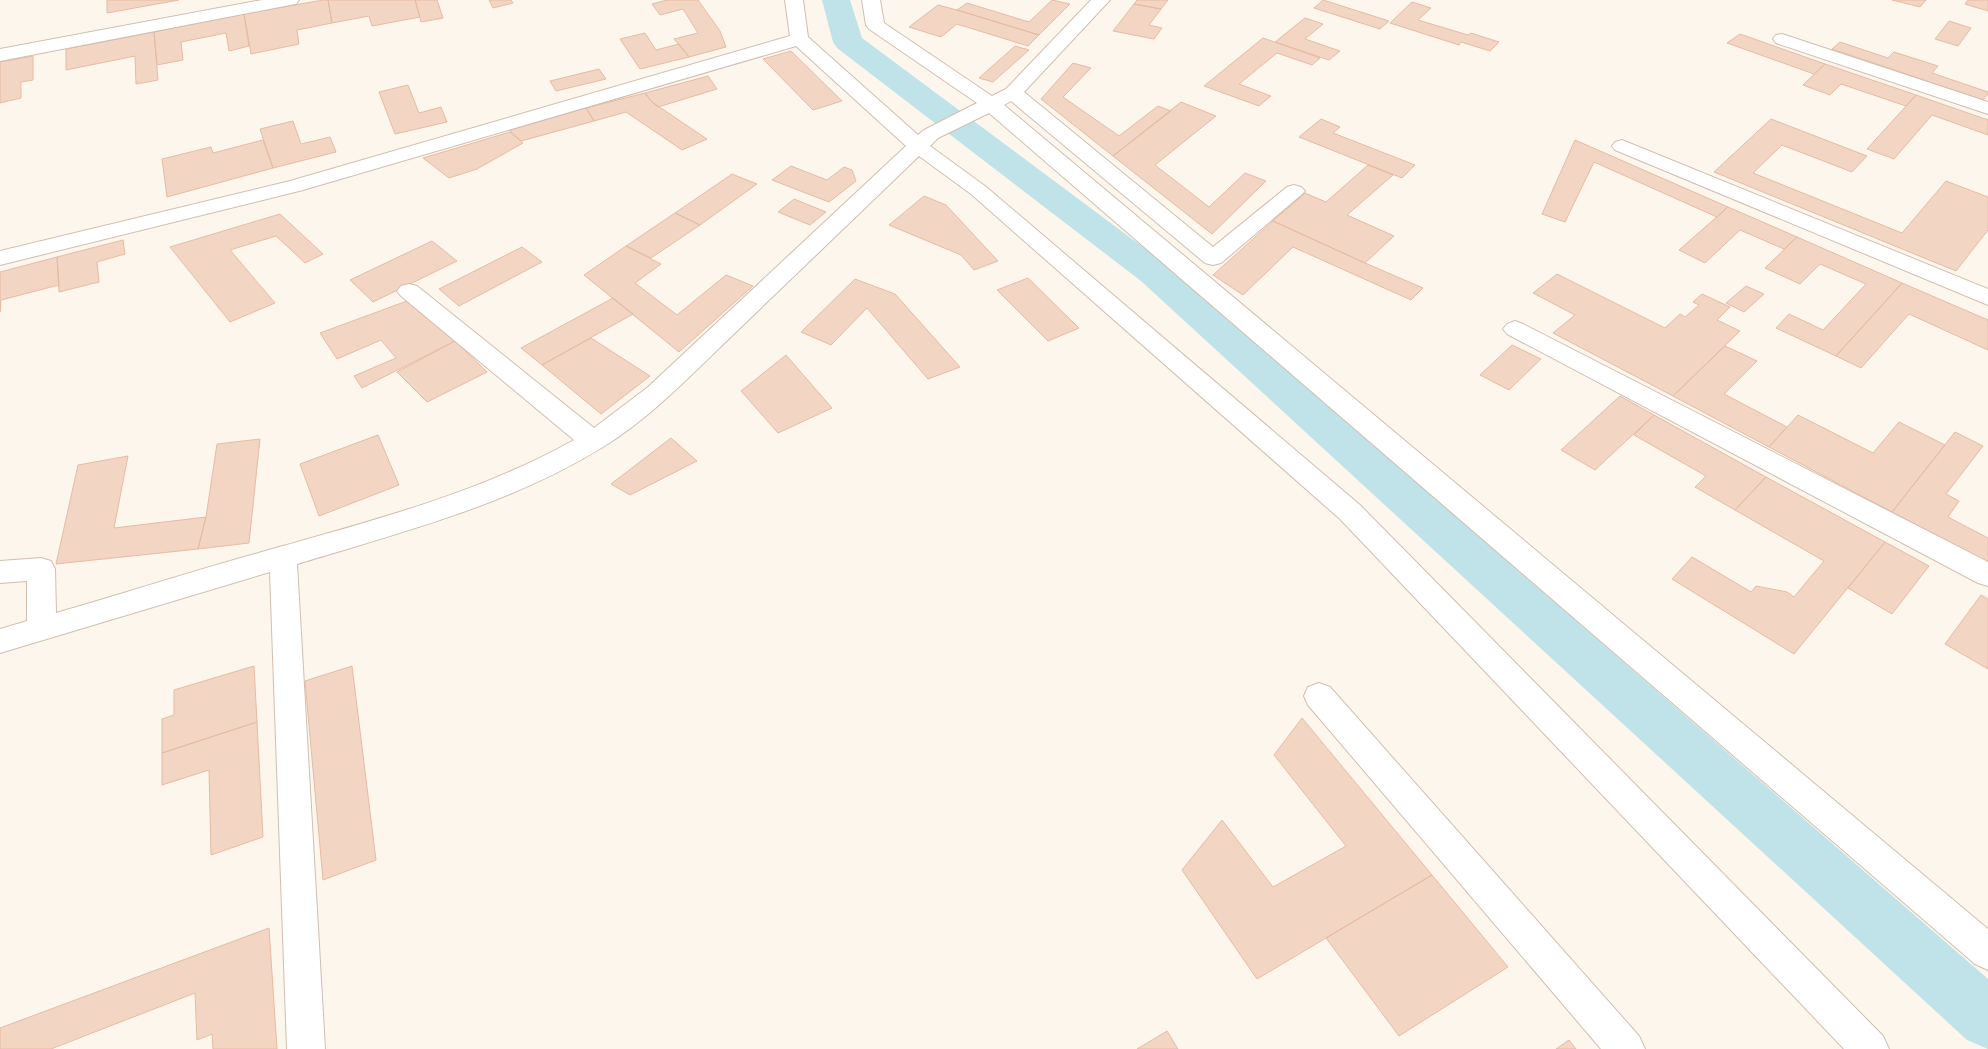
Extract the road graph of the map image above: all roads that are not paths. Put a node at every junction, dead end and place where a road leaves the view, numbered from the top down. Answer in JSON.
{"nodes":[{"id":1,"x":290,"y":0,"type":"edge"},
{"id":2,"x":794,"y":0,"type":"edge"},
{"id":3,"x":871,"y":0,"type":"edge"},
{"id":4,"x":1101,"y":0,"type":"edge"},
{"id":5,"x":799,"y":39,"type":"junction"},
{"id":6,"x":1782,"y":39,"type":"dead end"},
{"id":7,"x":0,"y":54,"type":"edge"},
{"id":8,"x":993,"y":102,"type":"junction"},
{"id":9,"x":1988,"y":108,"type":"edge"},
{"id":10,"x":925,"y":140,"type":"junction"},
{"id":11,"x":1622,"y":146,"type":"dead end"},
{"id":12,"x":1294,"y":191,"type":"dead end"},
{"id":13,"x":0,"y":258,"type":"edge"},
{"id":14,"x":409,"y":292,"type":"dead end"},
{"id":15,"x":1988,"y":298,"type":"edge"},
{"id":16,"x":1516,"y":329,"type":"dead end"},
{"id":17,"x":593,"y":442,"type":"junction"},
{"id":18,"x":283,"y":557,"type":"junction"},
{"id":19,"x":0,"y":572,"type":"edge"},
{"id":20,"x":1988,"y":575,"type":"edge"},
{"id":21,"x":42,"y":628,"type":"junction"},
{"id":22,"x":0,"y":641,"type":"edge"},
{"id":23,"x":1319,"y":696,"type":"dead end"},
{"id":24,"x":1988,"y":952,"type":"edge"},
{"id":25,"x":306,"y":1049,"type":"edge"},
{"id":26,"x":1626,"y":1049,"type":"edge"},
{"id":27,"x":1870,"y":1049,"type":"edge"}],
"edges":[{"from":1,"to":7,"type":"street"},
{"from":2,"to":5,"type":"street"},
{"from":3,"to":8,"type":"street"},
{"from":4,"to":8,"type":"street"},
{"from":5,"to":10,"type":"street"},
{"from":5,"to":13,"type":"street"},
{"from":6,"to":9,"type":"street"},
{"from":8,"to":10,"type":"street"},
{"from":8,"to":12,"type":"street"},
{"from":8,"to":24,"type":"street"},
{"from":10,"to":17,"type":"street"},
{"from":10,"to":27,"type":"street"},
{"from":11,"to":15,"type":"street"},
{"from":14,"to":17,"type":"street"},
{"from":16,"to":20,"type":"street"},
{"from":17,"to":18,"type":"street"},
{"from":18,"to":21,"type":"street"},
{"from":18,"to":25,"type":"street"},
{"from":19,"to":21,"type":"street"},
{"from":21,"to":22,"type":"street"},
{"from":23,"to":26,"type":"street"}]}
